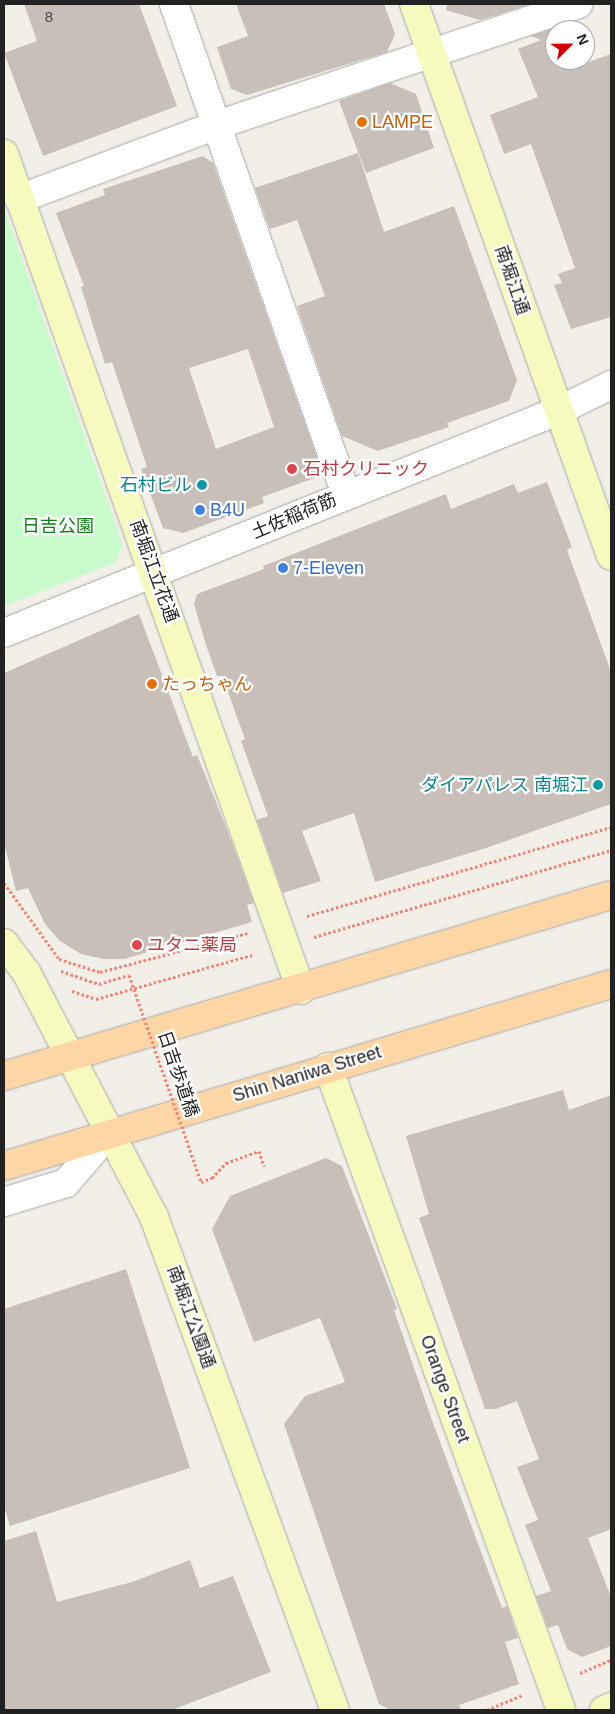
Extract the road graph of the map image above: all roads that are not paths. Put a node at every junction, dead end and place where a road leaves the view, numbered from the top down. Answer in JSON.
{"nodes":[{"id":1,"x":174,"y":4,"type":"edge"},
{"id":2,"x":414,"y":4,"type":"edge"},
{"id":3,"x":578,"y":4,"type":"edge"},
{"id":4,"x":431,"y":53,"type":"junction"},
{"id":5,"x":217,"y":125,"type":"junction"},
{"id":6,"x":4,"y":154,"type":"edge"},
{"id":7,"x":19,"y":199,"type":"junction"},
{"id":8,"x":611,"y":385,"type":"edge"},
{"id":9,"x":558,"y":412,"type":"junction"},
{"id":10,"x":346,"y":494,"type":"junction"},
{"id":11,"x":611,"y":556,"type":"edge"},
{"id":12,"x":155,"y":574,"type":"junction"},
{"id":13,"x":4,"y":633,"type":"edge"},
{"id":14,"x":611,"y":895,"type":"edge"},
{"id":15,"x":4,"y":943,"type":"edge"},
{"id":16,"x":611,"y":984,"type":"edge"},
{"id":17,"x":302,"y":990,"type":"junction"},
{"id":18,"x":70,"y":1057,"type":"junction"},
{"id":19,"x":328,"y":1067,"type":"junction"},
{"id":20,"x":4,"y":1076,"type":"edge"},
{"id":21,"x":110,"y":1133,"type":"junction"},
{"id":22,"x":4,"y":1166,"type":"edge"},
{"id":23,"x":4,"y":1202,"type":"edge"},
{"id":24,"x":611,"y":1707,"type":"edge"},
{"id":25,"x":335,"y":1710,"type":"edge"},
{"id":26,"x":561,"y":1710,"type":"edge"},
{"id":27,"x":604,"y":1710,"type":"edge"}],
"edges":[{"from":1,"to":5,"type":"street"},
{"from":2,"to":4,"type":"street","name":"南堀江通"},
{"from":3,"to":4,"type":"street"},
{"from":4,"to":5,"type":"street"},
{"from":4,"to":9,"type":"street","name":"南堀江通"},
{"from":5,"to":7,"type":"street"},
{"from":5,"to":10,"type":"street"},
{"from":6,"to":7,"type":"street","name":"南堀江立花通"},
{"from":7,"to":12,"type":"street","name":"南堀江立花通"},
{"from":8,"to":9,"type":"street","name":"土佐稲荷筋"},
{"from":9,"to":10,"type":"street","name":"土佐稲荷筋"},
{"from":9,"to":11,"type":"street","name":"南堀江通"},
{"from":10,"to":12,"type":"street","name":"土佐稲荷筋"},
{"from":12,"to":13,"type":"street","name":"土佐稲荷筋"},
{"from":12,"to":17,"type":"street","name":"南堀江立花通"},
{"from":14,"to":17,"type":"main road"},
{"from":15,"to":18,"type":"street","name":"南堀江公園通"},
{"from":16,"to":19,"type":"main road","name":"Shin Naniwa Street"},
{"from":17,"to":18,"type":"main road"},
{"from":18,"to":20,"type":"main road"},
{"from":18,"to":21,"type":"street","name":"南堀江公園通"},
{"from":19,"to":21,"type":"main road","name":"Shin Naniwa Street"},
{"from":19,"to":26,"type":"street","name":"Orange Street"},
{"from":21,"to":22,"type":"main road","name":"Shin Naniwa Street"},
{"from":21,"to":23,"type":"street"},
{"from":21,"to":25,"type":"street","name":"南堀江公園通"},
{"from":24,"to":27,"type":"street"}]}
